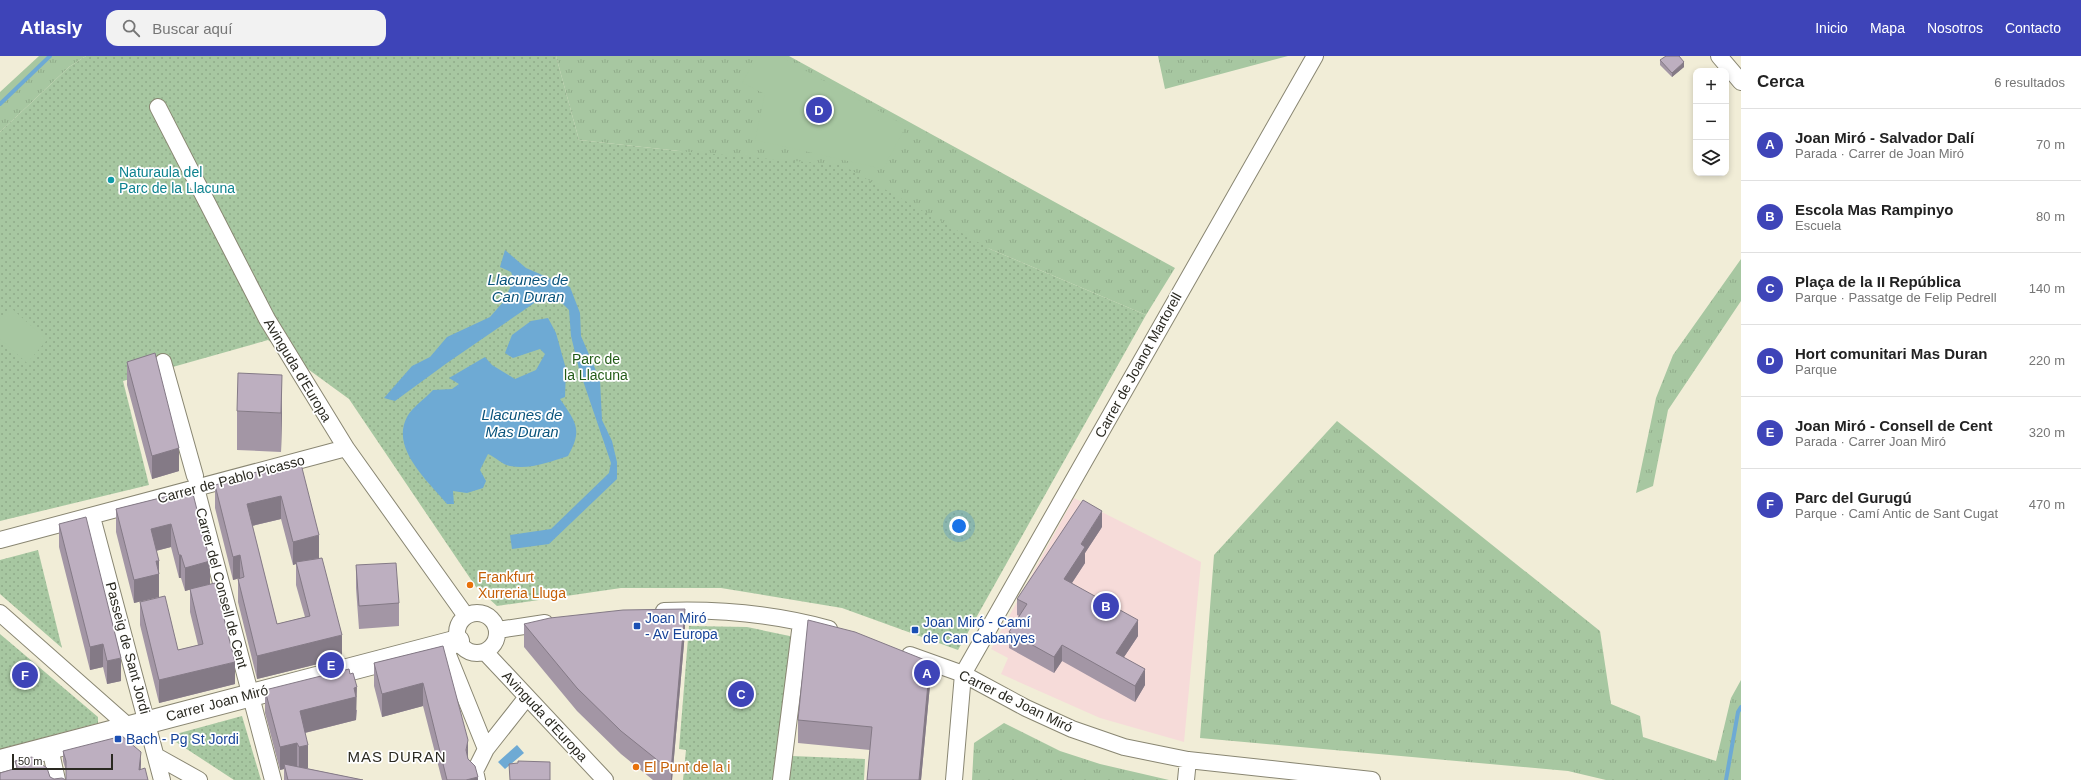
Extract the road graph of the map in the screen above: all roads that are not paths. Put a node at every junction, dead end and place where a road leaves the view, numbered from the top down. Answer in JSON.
{"nodes":[{"id":1,"x":1315,"y":56,"type":"edge"},
{"id":2,"x":1718,"y":56,"type":"edge"},
{"id":3,"x":1741,"y":82,"type":"edge"},
{"id":4,"x":158,"y":107,"type":"dead end"},
{"id":5,"x":163,"y":362,"type":"dead end"},
{"id":6,"x":346,"y":448,"type":"junction"},
{"id":7,"x":195,"y":482,"type":"junction"},
{"id":8,"x":92,"y":517,"type":"junction"},
{"id":9,"x":0,"y":540,"type":"edge"},
{"id":10,"x":650,"y":612,"type":"edge"},
{"id":11,"x":0,"y":613,"type":"edge"},
{"id":12,"x":466,"y":616,"type":"junction"},
{"id":13,"x":562,"y":620,"type":"edge"},
{"id":14,"x":801,"y":622,"type":"junction"},
{"id":15,"x":498,"y":630,"type":"junction"},
{"id":16,"x":844,"y":634,"type":"edge"},
{"id":17,"x":451,"y":643,"type":"junction"},
{"id":18,"x":896,"y":649,"type":"edge"},
{"id":19,"x":485,"y":652,"type":"junction"},
{"id":20,"x":963,"y":674,"type":"junction"},
{"id":21,"x":250,"y":694,"type":"junction"},
{"id":22,"x":528,"y":697,"type":"junction"},
{"id":23,"x":138,"y":724,"type":"junction"},
{"id":24,"x":50,"y":748,"type":"junction"},
{"id":25,"x":486,"y":749,"type":"junction"},
{"id":26,"x":156,"y":756,"type":"junction"},
{"id":27,"x":1188,"y":760,"type":"junction"},
{"id":28,"x":0,"y":761,"type":"edge"},
{"id":29,"x":57,"y":780,"type":"edge"},
{"id":30,"x":162,"y":780,"type":"edge"},
{"id":31,"x":199,"y":780,"type":"edge"},
{"id":32,"x":274,"y":780,"type":"edge"},
{"id":33,"x":477,"y":780,"type":"edge"},
{"id":34,"x":605,"y":780,"type":"edge"},
{"id":35,"x":781,"y":780,"type":"edge"},
{"id":36,"x":954,"y":780,"type":"edge"},
{"id":37,"x":1186,"y":780,"type":"edge"},
{"id":38,"x":1372,"y":780,"type":"edge"}],
"edges":[{"from":1,"to":20,"type":"street","name":"Carrer de Joanot Martorell"},
{"from":2,"to":3,"type":"street"},
{"from":4,"to":6,"type":"street","name":"Avinguda d'Europa"},
{"from":5,"to":7,"type":"street","name":"Carrer del Consell de Cent"},
{"from":6,"to":7,"type":"street","name":"Carrer de Pablo Picasso"},
{"from":6,"to":12,"type":"street","name":"Avinguda d'Europa"},
{"from":7,"to":8,"type":"street","name":"Carrer de Pablo Picasso"},
{"from":7,"to":21,"type":"street","name":"Carrer del Consell de Cent"},
{"from":8,"to":9,"type":"street","name":"Carrer de Pablo Picasso"},
{"from":8,"to":23,"type":"street","name":"Passeig de Sant Jordi"},
{"from":10,"to":14,"type":"street"},
{"from":11,"to":23,"type":"street"},
{"from":12,"to":15,"type":"street"},
{"from":12,"to":17,"type":"street"},
{"from":13,"to":15,"type":"street"},
{"from":14,"to":16,"type":"street"},
{"from":14,"to":35,"type":"street"},
{"from":15,"to":19,"type":"street"},
{"from":17,"to":19,"type":"street"},
{"from":17,"to":21,"type":"street","name":"Carrer Joan Miró"},
{"from":17,"to":25,"type":"street"},
{"from":18,"to":20,"type":"street","name":"Carrer de Joan Miró"},
{"from":19,"to":22,"type":"street","name":"Avinguda d'Europa"},
{"from":20,"to":27,"type":"street","name":"Carrer de Joan Miró"},
{"from":20,"to":36,"type":"street"},
{"from":21,"to":23,"type":"street","name":"Carrer Joan Miró"},
{"from":21,"to":32,"type":"street","name":"Carrer del Consell de Cent"},
{"from":22,"to":25,"type":"street"},
{"from":22,"to":34,"type":"street","name":"Avinguda d'Europa"},
{"from":23,"to":24,"type":"street","name":"Carrer Joan Miró"},
{"from":23,"to":26,"type":"street","name":"Passeig de Sant Jordi"},
{"from":24,"to":28,"type":"street","name":"Carrer Joan Miró"},
{"from":24,"to":29,"type":"street"},
{"from":25,"to":33,"type":"street"},
{"from":26,"to":30,"type":"street","name":"Passeig de Sant Jordi"},
{"from":26,"to":31,"type":"street"},
{"from":27,"to":37,"type":"street"},
{"from":27,"to":38,"type":"street","name":"Carrer de Joan Miró"}]}
